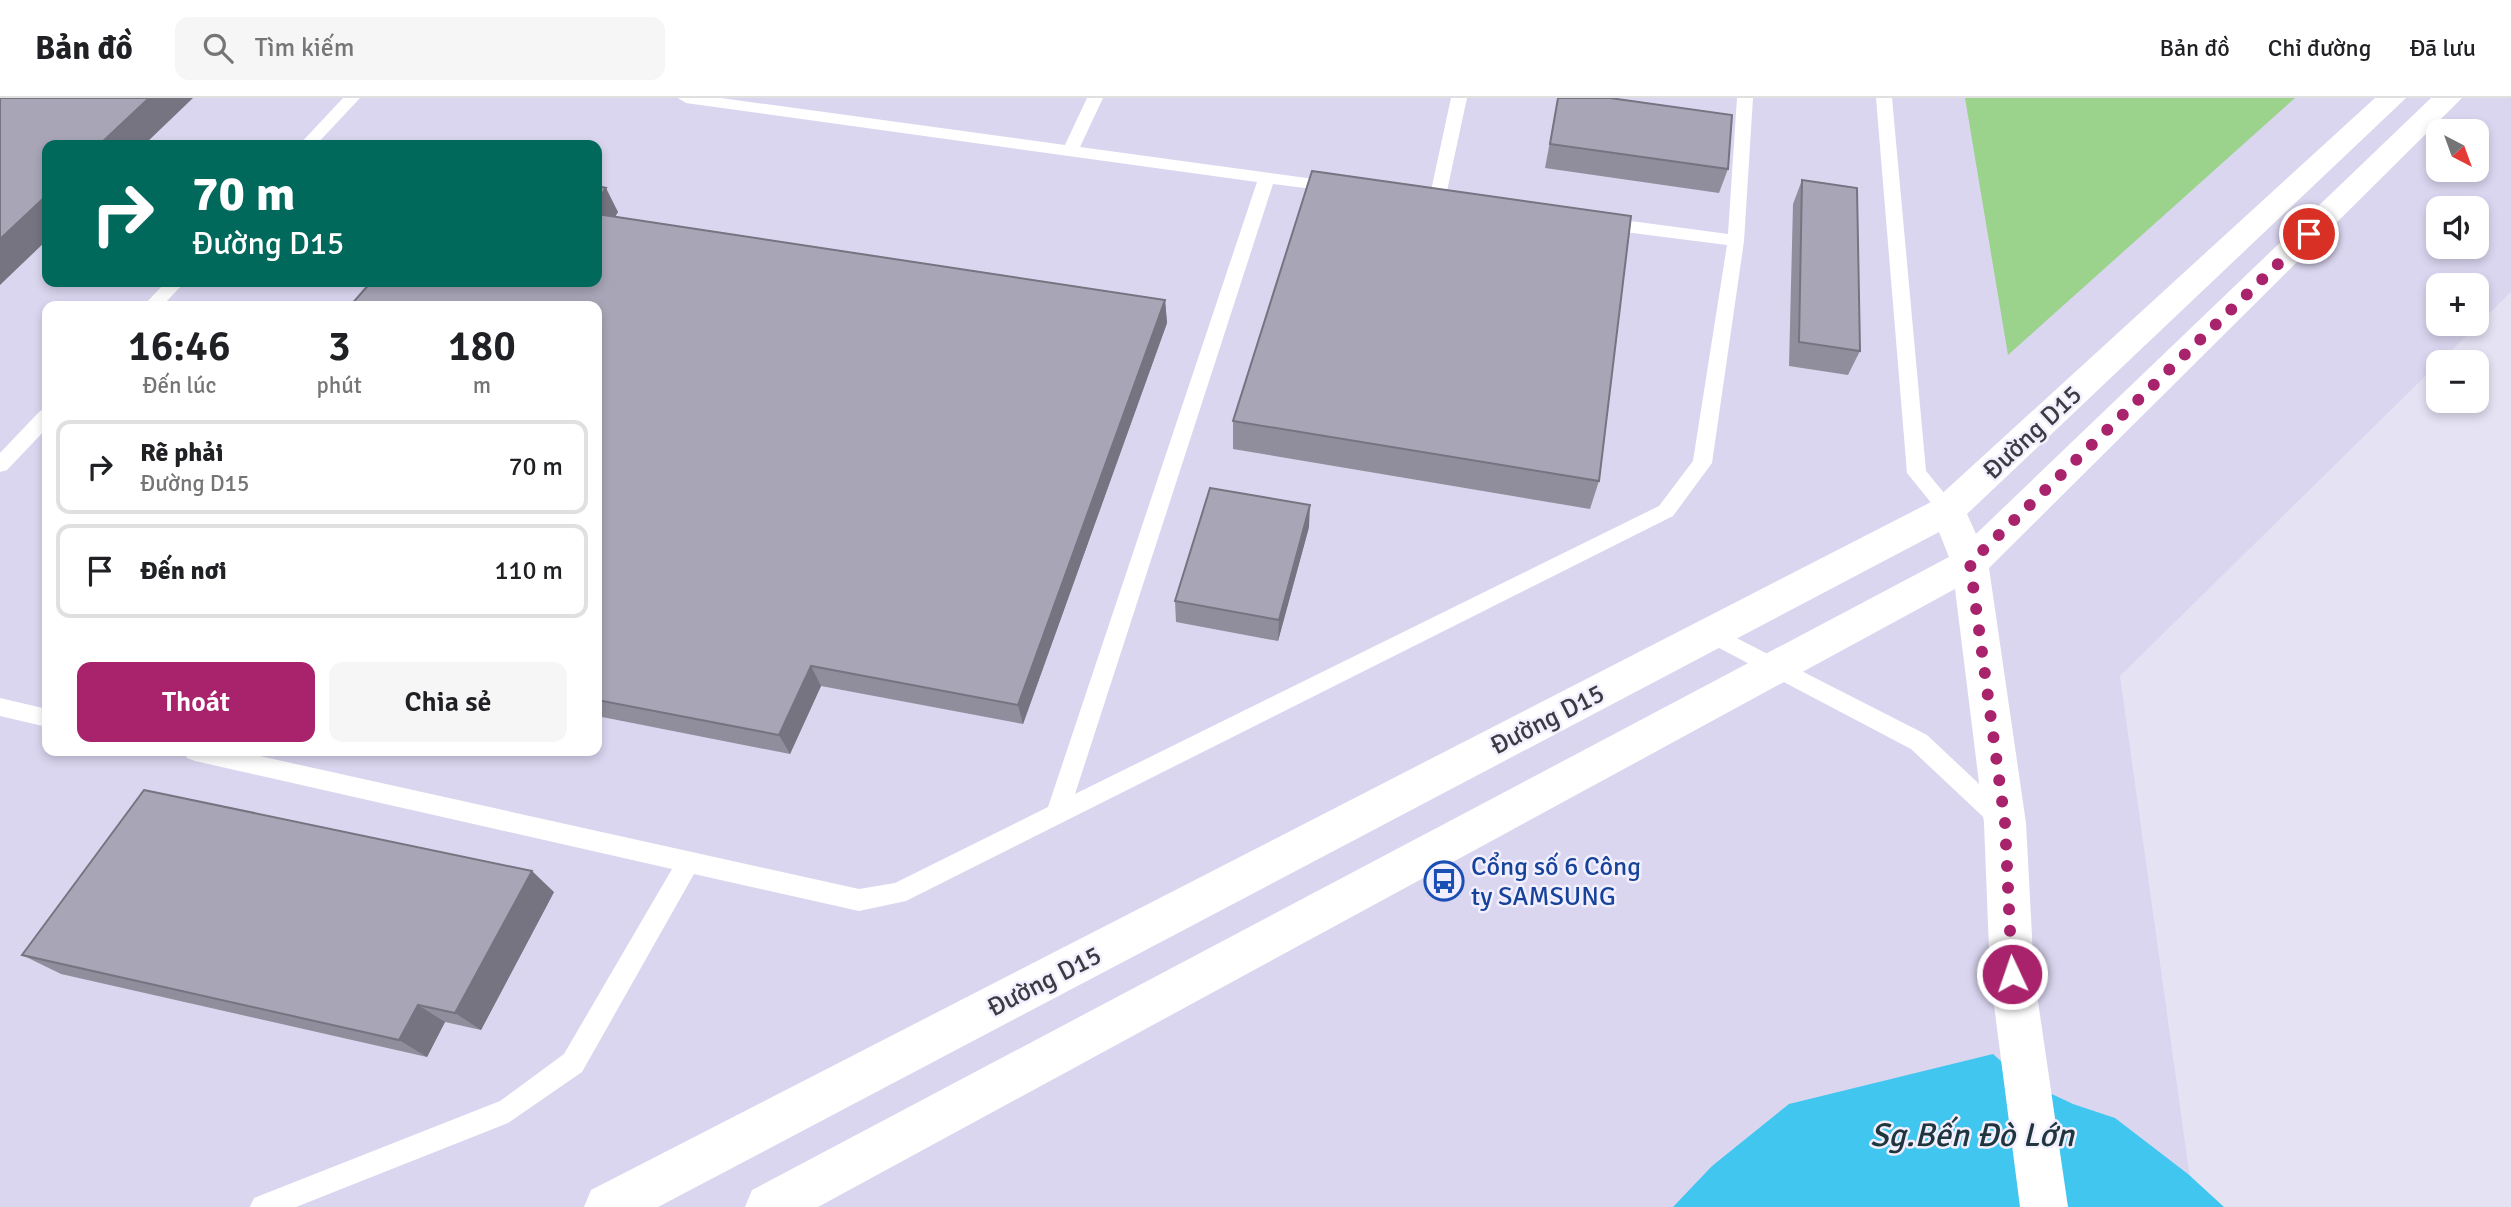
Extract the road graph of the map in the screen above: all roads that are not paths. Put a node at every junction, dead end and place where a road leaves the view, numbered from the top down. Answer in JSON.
{"nodes":[{"id":1,"x":352,"y":98,"type":"edge"},
{"id":2,"x":686,"y":98,"type":"edge"},
{"id":3,"x":1095,"y":98,"type":"edge"},
{"id":4,"x":1458,"y":98,"type":"edge"},
{"id":5,"x":1745,"y":98,"type":"edge"},
{"id":6,"x":1884,"y":98,"type":"edge"},
{"id":7,"x":2392,"y":98,"type":"edge"},
{"id":8,"x":2448,"y":98,"type":"edge"},
{"id":9,"x":312,"y":140,"type":"edge"},
{"id":10,"x":1070,"y":150,"type":"junction"},
{"id":11,"x":1267,"y":177,"type":"junction"},
{"id":12,"x":1358,"y":190,"type":"edge"},
{"id":13,"x":1437,"y":200,"type":"edge"},
{"id":14,"x":1587,"y":221,"type":"edge"},
{"id":15,"x":1736,"y":241,"type":"junction"},
{"id":16,"x":171,"y":287,"type":"edge"},
{"id":17,"x":157,"y":301,"type":"edge"},
{"id":18,"x":42,"y":421,"type":"edge"},
{"id":19,"x":0,"y":465,"type":"edge"},
{"id":20,"x":1948,"y":510,"type":"junction"},
{"id":21,"x":1970,"y":563,"type":"junction"},
{"id":22,"x":1711,"y":634,"type":"junction"},
{"id":23,"x":1775,"y":667,"type":"junction"},
{"id":24,"x":0,"y":707,"type":"edge"},
{"id":25,"x":42,"y":717,"type":"edge"},
{"id":26,"x":217,"y":756,"type":"edge"},
{"id":27,"x":1057,"y":814,"type":"junction"},
{"id":28,"x":2005,"y":823,"type":"junction"},
{"id":29,"x":689,"y":861,"type":"junction"},
{"id":30,"x":263,"y":1207,"type":"edge"},
{"id":31,"x":608,"y":1207,"type":"edge"},
{"id":32,"x":769,"y":1207,"type":"edge"},
{"id":33,"x":2044,"y":1207,"type":"edge"}],
"edges":[{"from":1,"to":9,"type":"lane"},
{"from":2,"to":10,"type":"lane"},
{"from":3,"to":10,"type":"lane"},
{"from":4,"to":13,"type":"lane"},
{"from":5,"to":15,"type":"lane"},
{"from":6,"to":20,"type":"lane"},
{"from":7,"to":20,"type":"street","name":"Đường D15"},
{"from":8,"to":21,"type":"street","name":"Đường D15"},
{"from":10,"to":11,"type":"lane"},
{"from":11,"to":12,"type":"lane"},
{"from":11,"to":27,"type":"lane"},
{"from":14,"to":15,"type":"lane"},
{"from":15,"to":27,"type":"lane"},
{"from":16,"to":17,"type":"lane"},
{"from":18,"to":19,"type":"lane"},
{"from":20,"to":21,"type":"street"},
{"from":20,"to":22,"type":"street","name":"Đường D15"},
{"from":21,"to":23,"type":"street","name":"Đường D15"},
{"from":21,"to":28,"type":"street"},
{"from":22,"to":23,"type":"lane"},
{"from":22,"to":31,"type":"street","name":"Đường D15"},
{"from":23,"to":28,"type":"lane"},
{"from":23,"to":32,"type":"street","name":"Đường D15"},
{"from":24,"to":25,"type":"lane"},
{"from":26,"to":29,"type":"lane"},
{"from":27,"to":29,"type":"lane"},
{"from":28,"to":33,"type":"street"},
{"from":29,"to":30,"type":"lane"}]}
